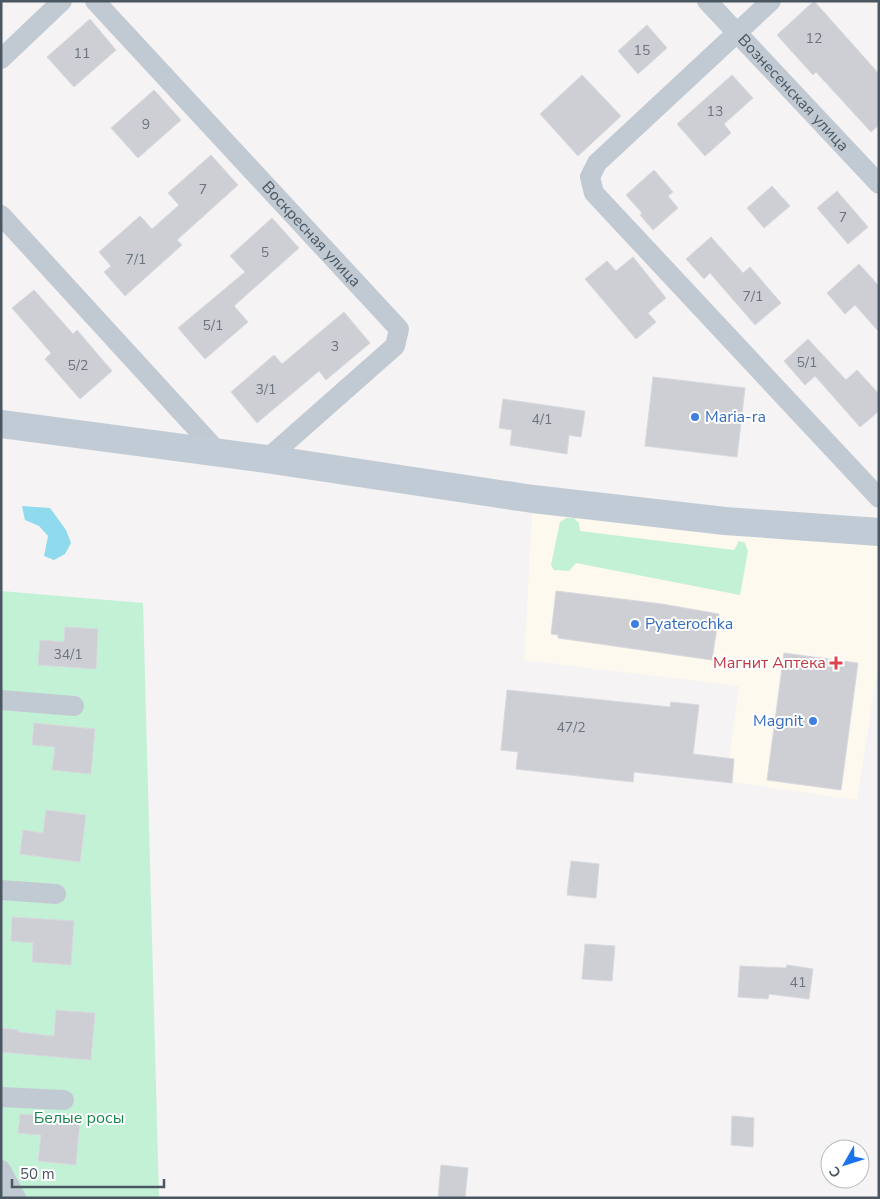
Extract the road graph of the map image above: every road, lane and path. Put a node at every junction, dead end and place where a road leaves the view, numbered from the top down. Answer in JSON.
{"nodes":[{"id":1,"x":62,"y":1,"type":"edge"},
{"id":2,"x":95,"y":1,"type":"edge"},
{"id":3,"x":707,"y":1,"type":"edge"},
{"id":4,"x":771,"y":1,"type":"edge"},
{"id":5,"x":737,"y":33,"type":"junction"},
{"id":6,"x":1,"y":59,"type":"edge"},
{"id":7,"x":879,"y":184,"type":"edge"},
{"id":8,"x":1,"y":215,"type":"edge"},
{"id":9,"x":1,"y":424,"type":"edge"},
{"id":10,"x":220,"y":453,"type":"junction"},
{"id":11,"x":267,"y":459,"type":"junction"},
{"id":12,"x":879,"y":498,"type":"edge"},
{"id":13,"x":879,"y":532,"type":"edge"},
{"id":14,"x":1,"y":700,"type":"edge"},
{"id":15,"x":74,"y":706,"type":"dead end"},
{"id":16,"x":1,"y":890,"type":"edge"},
{"id":17,"x":56,"y":894,"type":"dead end"},
{"id":18,"x":1,"y":1097,"type":"edge"},
{"id":19,"x":64,"y":1100,"type":"dead end"},
{"id":20,"x":1,"y":1170,"type":"edge"},
{"id":21,"x":16,"y":1198,"type":"edge"}],
"edges":[{"from":1,"to":6,"type":"street"},
{"from":2,"to":11,"type":"street","name":"Воскресная улица"},
{"from":3,"to":5,"type":"street","name":"Вознесенская улица"},
{"from":4,"to":5,"type":"street"},
{"from":5,"to":7,"type":"street","name":"Вознесенская улица"},
{"from":5,"to":12,"type":"street"},
{"from":8,"to":10,"type":"street"},
{"from":9,"to":10,"type":"street"},
{"from":10,"to":11,"type":"street"},
{"from":11,"to":13,"type":"street"},
{"from":14,"to":15,"type":"street"},
{"from":16,"to":17,"type":"street"},
{"from":18,"to":19,"type":"street"},
{"from":20,"to":21,"type":"street"}]}
